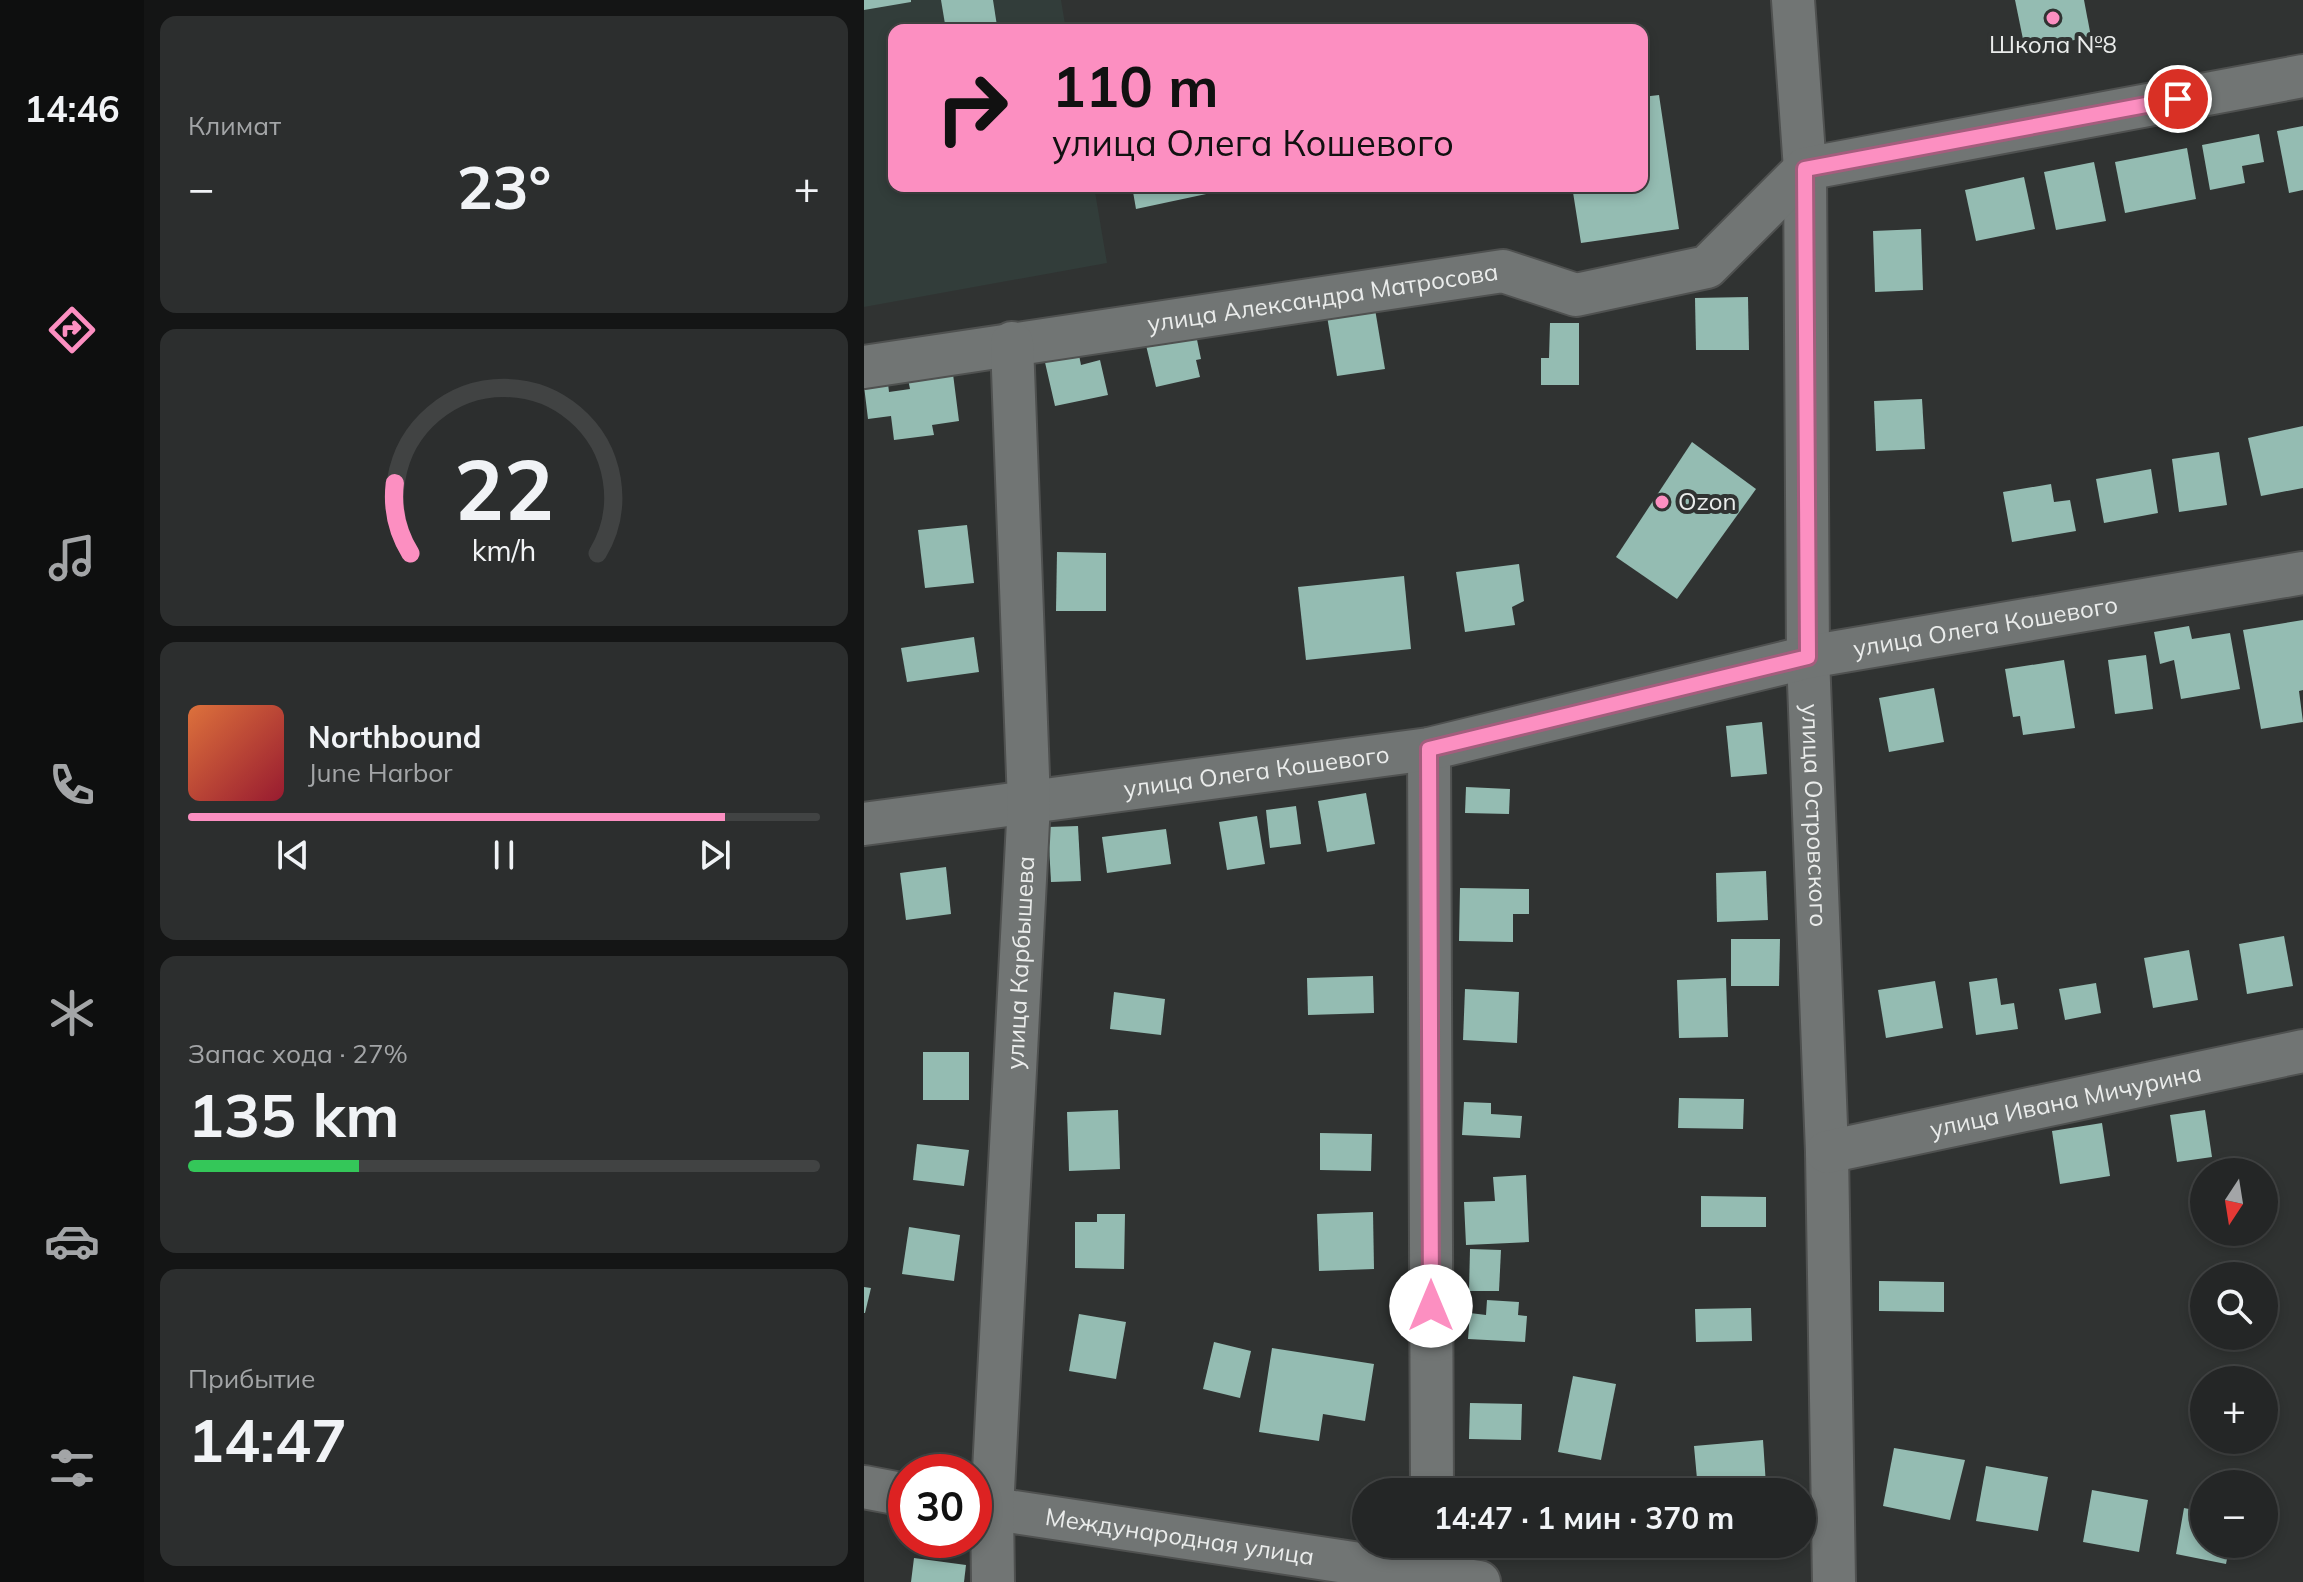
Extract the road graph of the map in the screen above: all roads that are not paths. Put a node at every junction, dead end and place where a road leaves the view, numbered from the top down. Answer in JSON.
{"nodes":[{"id":1,"x":1793,"y":0,"type":"edge"},
{"id":2,"x":2303,"y":76,"type":"edge"},
{"id":3,"x":1805,"y":169,"type":"junction"},
{"id":4,"x":1012,"y":343,"type":"junction"},
{"id":5,"x":864,"y":367,"type":"edge"},
{"id":6,"x":2303,"y":573,"type":"edge"},
{"id":7,"x":1808,"y":657,"type":"junction"},
{"id":8,"x":1429,"y":749,"type":"junction"},
{"id":9,"x":1029,"y":803,"type":"junction"},
{"id":10,"x":864,"y":824,"type":"edge"},
{"id":11,"x":2303,"y":1051,"type":"edge"},
{"id":12,"x":1827,"y":1152,"type":"junction"},
{"id":13,"x":987,"y":1454,"type":"edge"},
{"id":14,"x":1432,"y":1478,"type":"edge"},
{"id":15,"x":864,"y":1487,"type":"edge"},
{"id":16,"x":888,"y":1492,"type":"edge"},
{"id":17,"x":992,"y":1509,"type":"edge"},
{"id":18,"x":990,"y":1558,"type":"edge"},
{"id":19,"x":1432,"y":1567,"type":"edge"},
{"id":20,"x":993,"y":1582,"type":"edge"},
{"id":21,"x":1479,"y":1582,"type":"edge"},
{"id":22,"x":1834,"y":1582,"type":"edge"}],
"edges":[{"from":1,"to":3,"type":"street","name":"улица Островского"},
{"from":2,"to":3,"type":"street"},
{"from":3,"to":4,"type":"street","name":"улица Александра Матросова"},
{"from":3,"to":7,"type":"street","name":"улица Островского"},
{"from":4,"to":5,"type":"street","name":"улица Александра Матросова"},
{"from":4,"to":9,"type":"street","name":"улица Карбышева"},
{"from":6,"to":7,"type":"street","name":"улица Олега Кошевого"},
{"from":7,"to":8,"type":"street","name":"улица Олега Кошевого"},
{"from":7,"to":12,"type":"street","name":"улица Островского"},
{"from":8,"to":9,"type":"street","name":"улица Олега Кошевого"},
{"from":8,"to":14,"type":"street"},
{"from":9,"to":10,"type":"street","name":"улица Олега Кошевого"},
{"from":9,"to":13,"type":"street","name":"улица Карбышева"},
{"from":11,"to":12,"type":"street","name":"улица Ивана Мичурина"},
{"from":12,"to":22,"type":"street","name":"улица Островского"},
{"from":15,"to":16,"type":"street"},
{"from":17,"to":19,"type":"street","name":"Международная улица"},
{"from":18,"to":20,"type":"street","name":"улица Карбышева"},
{"from":19,"to":21,"type":"street","name":"Международная улица"}]}
